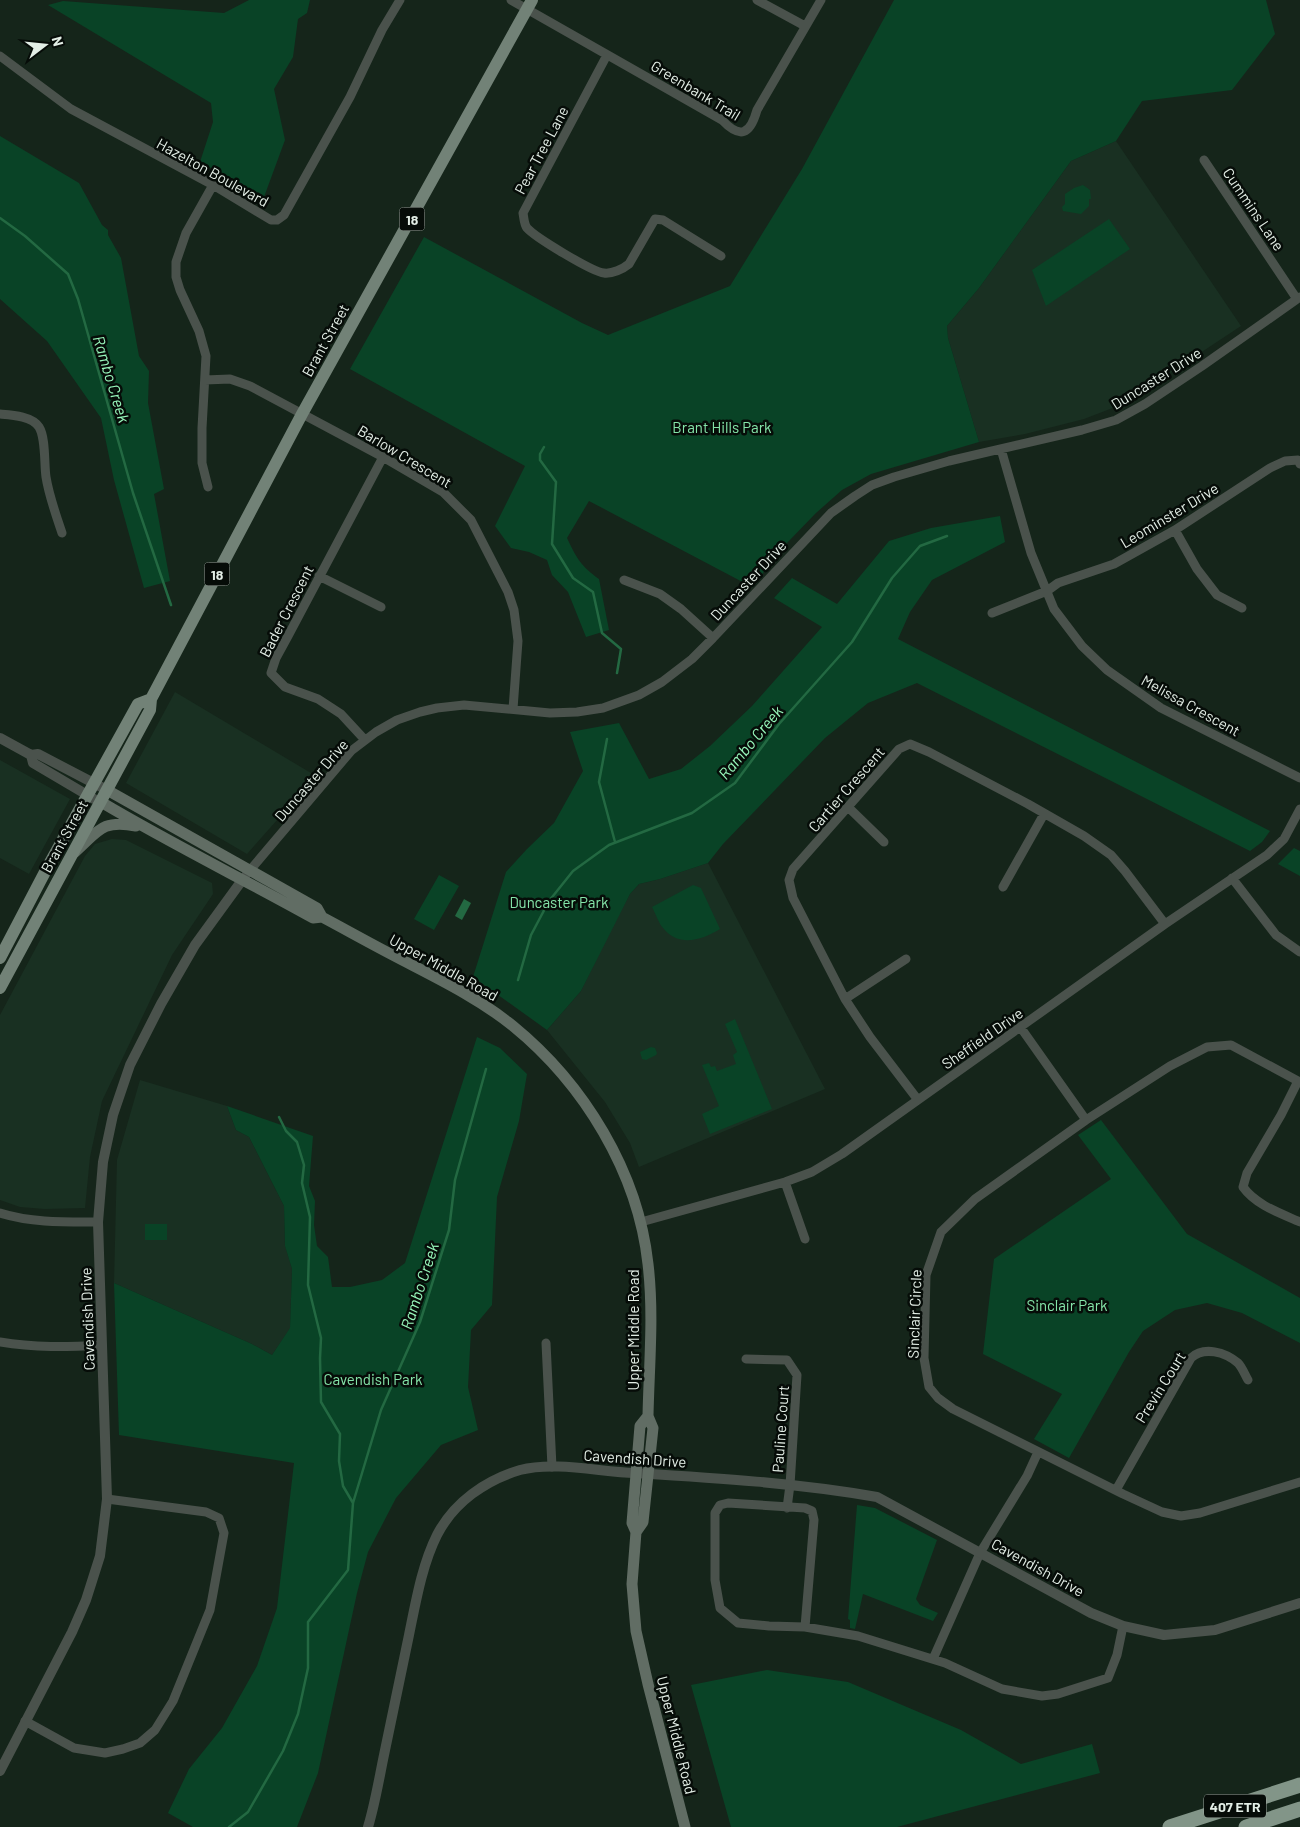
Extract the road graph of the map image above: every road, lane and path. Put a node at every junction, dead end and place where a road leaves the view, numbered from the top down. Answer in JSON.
{"nodes":[{"id":1,"x":400,"y":0,"type":"edge"},
{"id":2,"x":511,"y":0,"type":"edge"},
{"id":3,"x":757,"y":0,"type":"edge"},
{"id":4,"x":821,"y":0,"type":"edge"},
{"id":5,"x":529,"y":4,"type":"edge"},
{"id":6,"x":806,"y":26,"type":"junction"},
{"id":7,"x":607,"y":55,"type":"junction"},
{"id":8,"x":0,"y":56,"type":"edge"},
{"id":9,"x":1204,"y":160,"type":"dead end"},
{"id":10,"x":213,"y":185,"type":"junction"},
{"id":11,"x":721,"y":256,"type":"dead end"},
{"id":12,"x":1299,"y":298,"type":"edge"},
{"id":13,"x":205,"y":380,"type":"junction"},
{"id":14,"x":0,"y":414,"type":"edge"},
{"id":15,"x":302,"y":414,"type":"junction"},
{"id":16,"x":1001,"y":449,"type":"junction"},
{"id":17,"x":383,"y":457,"type":"junction"},
{"id":18,"x":1300,"y":464,"type":"edge"},
{"id":19,"x":208,"y":487,"type":"dead end"},
{"id":20,"x":1175,"y":530,"type":"junction"},
{"id":21,"x":62,"y":533,"type":"dead end"},
{"id":22,"x":319,"y":576,"type":"junction"},
{"id":23,"x":624,"y":580,"type":"dead end"},
{"id":24,"x":1047,"y":591,"type":"junction"},
{"id":25,"x":381,"y":607,"type":"dead end"},
{"id":26,"x":1242,"y":608,"type":"dead end"},
{"id":27,"x":992,"y":613,"type":"dead end"},
{"id":28,"x":713,"y":638,"type":"junction"},
{"id":29,"x":151,"y":699,"type":"junction"},
{"id":30,"x":513,"y":709,"type":"junction"},
{"id":31,"x":0,"y":738,"type":"edge"},
{"id":32,"x":365,"y":740,"type":"junction"},
{"id":33,"x":1300,"y":778,"type":"edge"},
{"id":34,"x":92,"y":790,"type":"junction"},
{"id":35,"x":107,"y":790,"type":"junction"},
{"id":36,"x":101,"y":802,"type":"junction"},
{"id":37,"x":848,"y":807,"type":"junction"},
{"id":38,"x":1300,"y":809,"type":"edge"},
{"id":39,"x":1044,"y":814,"type":"junction"},
{"id":40,"x":145,"y":828,"type":"junction"},
{"id":41,"x":884,"y":842,"type":"dead end"},
{"id":42,"x":71,"y":856,"type":"junction"},
{"id":43,"x":247,"y":875,"type":"junction"},
{"id":44,"x":1232,"y":878,"type":"junction"},
{"id":45,"x":1003,"y":887,"type":"dead end"},
{"id":46,"x":1165,"y":924,"type":"junction"},
{"id":47,"x":1300,"y":952,"type":"edge"},
{"id":48,"x":0,"y":958,"type":"edge"},
{"id":49,"x":906,"y":959,"type":"dead end"},
{"id":50,"x":0,"y":988,"type":"edge"},
{"id":51,"x":845,"y":999,"type":"junction"},
{"id":52,"x":1021,"y":1028,"type":"junction"},
{"id":53,"x":1299,"y":1081,"type":"edge"},
{"id":54,"x":918,"y":1100,"type":"junction"},
{"id":55,"x":1086,"y":1120,"type":"junction"},
{"id":56,"x":785,"y":1182,"type":"junction"},
{"id":57,"x":0,"y":1213,"type":"edge"},
{"id":58,"x":98,"y":1222,"type":"junction"},
{"id":59,"x":641,"y":1222,"type":"junction"},
{"id":60,"x":1300,"y":1222,"type":"edge"},
{"id":61,"x":805,"y":1239,"type":"dead end"},
{"id":62,"x":0,"y":1342,"type":"edge"},
{"id":63,"x":546,"y":1343,"type":"dead end"},
{"id":64,"x":102,"y":1345,"type":"junction"},
{"id":65,"x":746,"y":1359,"type":"dead end"},
{"id":66,"x":1248,"y":1380,"type":"dead end"},
{"id":67,"x":648,"y":1416,"type":"junction"},
{"id":68,"x":1038,"y":1452,"type":"junction"},
{"id":69,"x":552,"y":1466,"type":"junction"},
{"id":70,"x":636,"y":1474,"type":"junction"},
{"id":71,"x":648,"y":1474,"type":"junction"},
{"id":72,"x":1300,"y":1482,"type":"edge"},
{"id":73,"x":790,"y":1485,"type":"junction"},
{"id":74,"x":1116,"y":1490,"type":"junction"},
{"id":75,"x":107,"y":1499,"type":"junction"},
{"id":76,"x":787,"y":1508,"type":"junction"},
{"id":77,"x":636,"y":1532,"type":"junction"},
{"id":78,"x":980,"y":1553,"type":"junction"},
{"id":79,"x":1300,"y":1603,"type":"edge"},
{"id":80,"x":1123,"y":1626,"type":"junction"},
{"id":81,"x":805,"y":1627,"type":"junction"},
{"id":82,"x":933,"y":1660,"type":"junction"},
{"id":83,"x":25,"y":1721,"type":"junction"},
{"id":84,"x":0,"y":1771,"type":"edge"},
{"id":85,"x":1300,"y":1785,"type":"edge"},
{"id":86,"x":1300,"y":1809,"type":"edge"},
{"id":87,"x":368,"y":1827,"type":"edge"},
{"id":88,"x":685,"y":1827,"type":"edge"},
{"id":89,"x":1170,"y":1827,"type":"edge"},
{"id":90,"x":1246,"y":1827,"type":"edge"}],
"edges":[{"from":1,"to":10,"type":"street","name":"Hazelton Boulevard"},
{"from":2,"to":5,"type":"street"},
{"from":3,"to":6,"type":"street"},
{"from":4,"to":6,"type":"street","name":"Greenbank Trail"},
{"from":5,"to":7,"type":"street","name":"Greenbank Trail"},
{"from":5,"to":15,"type":"main road","name":"Brant Street","number":"18"},
{"from":6,"to":7,"type":"street","name":"Greenbank Trail"},
{"from":7,"to":11,"type":"street","name":"Pear Tree Lane"},
{"from":8,"to":10,"type":"street","name":"Hazelton Boulevard"},
{"from":9,"to":12,"type":"street","name":"Cummins Lane"},
{"from":10,"to":13,"type":"street"},
{"from":12,"to":16,"type":"street","name":"Duncaster Drive"},
{"from":13,"to":15,"type":"street","name":"Barlow Crescent"},
{"from":13,"to":19,"type":"street"},
{"from":14,"to":21,"type":"street"},
{"from":15,"to":17,"type":"street","name":"Barlow Crescent"},
{"from":15,"to":29,"type":"main road","name":"Brant Street","number":"18"},
{"from":16,"to":24,"type":"street","name":"Melissa Crescent"},
{"from":16,"to":28,"type":"street","name":"Duncaster Drive"},
{"from":17,"to":22,"type":"street","name":"Bader Crescent"},
{"from":17,"to":30,"type":"street","name":"Barlow Crescent"},
{"from":18,"to":20,"type":"street","name":"Leominster Drive"},
{"from":20,"to":24,"type":"street","name":"Leominster Drive"},
{"from":20,"to":26,"type":"street"},
{"from":22,"to":25,"type":"street"},
{"from":22,"to":32,"type":"street","name":"Bader Crescent"},
{"from":23,"to":28,"type":"street"},
{"from":24,"to":27,"type":"street","name":"Leominster Drive"},
{"from":24,"to":33,"type":"street","name":"Melissa Crescent"},
{"from":28,"to":30,"type":"street","name":"Duncaster Drive"},
{"from":29,"to":34,"type":"main road","name":"Brant Street","number":"18"},
{"from":29,"to":35,"type":"main road","name":"Brant Street","number":"18"},
{"from":30,"to":32,"type":"street","name":"Duncaster Drive"},
{"from":31,"to":34,"type":"street","name":"Upper Middle Road"},
{"from":32,"to":43,"type":"street","name":"Duncaster Drive"},
{"from":34,"to":35,"type":"street","name":"Upper Middle Road"},
{"from":34,"to":36,"type":"street","name":"Upper Middle Road"},
{"from":34,"to":48,"type":"main road","name":"Brant Street","number":"18"},
{"from":35,"to":36,"type":"main road","name":"Brant Street","number":"18"},
{"from":35,"to":43,"type":"main road","name":"Upper Middle Road"},
{"from":36,"to":40,"type":"main road","name":"Upper Middle Road"},
{"from":36,"to":42,"type":"main road","name":"Brant Street","number":"18"},
{"from":37,"to":39,"type":"street","name":"Cartier Crescent"},
{"from":37,"to":41,"type":"street"},
{"from":37,"to":51,"type":"street","name":"Cartier Crescent"},
{"from":38,"to":44,"type":"street","name":"Sheffield Drive"},
{"from":39,"to":45,"type":"street"},
{"from":39,"to":46,"type":"street","name":"Cartier Crescent"},
{"from":40,"to":42,"type":"main road"},
{"from":40,"to":43,"type":"main road","name":"Upper Middle Road"},
{"from":42,"to":50,"type":"main road","name":"Brant Street","number":"18"},
{"from":43,"to":58,"type":"street","name":"Cavendish Drive"},
{"from":43,"to":59,"type":"main road","name":"Upper Middle Road"},
{"from":44,"to":46,"type":"street","name":"Sheffield Drive"},
{"from":44,"to":47,"type":"street"},
{"from":46,"to":52,"type":"street","name":"Sheffield Drive"},
{"from":49,"to":51,"type":"street"},
{"from":51,"to":54,"type":"street","name":"Cartier Crescent"},
{"from":52,"to":54,"type":"street","name":"Sheffield Drive"},
{"from":52,"to":55,"type":"street"},
{"from":53,"to":55,"type":"street","name":"Sinclair Circle"},
{"from":53,"to":60,"type":"street"},
{"from":54,"to":56,"type":"street","name":"Sheffield Drive"},
{"from":55,"to":68,"type":"street","name":"Sinclair Circle"},
{"from":56,"to":59,"type":"street","name":"Sheffield Drive"},
{"from":56,"to":61,"type":"street"},
{"from":57,"to":58,"type":"street"},
{"from":58,"to":64,"type":"street","name":"Cavendish Drive"},
{"from":59,"to":67,"type":"main road","name":"Upper Middle Road"},
{"from":62,"to":64,"type":"street"},
{"from":63,"to":69,"type":"street"},
{"from":64,"to":75,"type":"street","name":"Cavendish Drive"},
{"from":65,"to":73,"type":"street","name":"Pauline Court"},
{"from":66,"to":74,"type":"street","name":"Previn Court"},
{"from":67,"to":70,"type":"main road","name":"Upper Middle Road"},
{"from":67,"to":71,"type":"main road","name":"Upper Middle Road"},
{"from":68,"to":74,"type":"street","name":"Sinclair Circle"},
{"from":68,"to":78,"type":"street"},
{"from":69,"to":70,"type":"street","name":"Cavendish Drive"},
{"from":69,"to":87,"type":"street","name":"Cavendish Drive"},
{"from":70,"to":71,"type":"street","name":"Cavendish Drive"},
{"from":70,"to":77,"type":"main road","name":"Upper Middle Road"},
{"from":71,"to":73,"type":"street","name":"Cavendish Drive"},
{"from":71,"to":77,"type":"main road","name":"Upper Middle Road"},
{"from":72,"to":74,"type":"street","name":"Sinclair Circle"},
{"from":73,"to":76,"type":"street"},
{"from":73,"to":78,"type":"street","name":"Cavendish Drive"},
{"from":75,"to":83,"type":"street","name":"Cavendish Drive"},
{"from":75,"to":83,"type":"street"},
{"from":76,"to":81,"type":"street"},
{"from":76,"to":81,"type":"street"},
{"from":77,"to":88,"type":"main road","name":"Upper Middle Road"},
{"from":78,"to":80,"type":"street","name":"Cavendish Drive"},
{"from":78,"to":82,"type":"street"},
{"from":79,"to":80,"type":"street","name":"Cavendish Drive"},
{"from":80,"to":82,"type":"street"},
{"from":81,"to":82,"type":"street"},
{"from":83,"to":84,"type":"street","name":"Cavendish Drive"},
{"from":85,"to":89,"type":"highway","number":"407 ETR"},
{"from":86,"to":90,"type":"highway","number":"407 ETR"}]}
